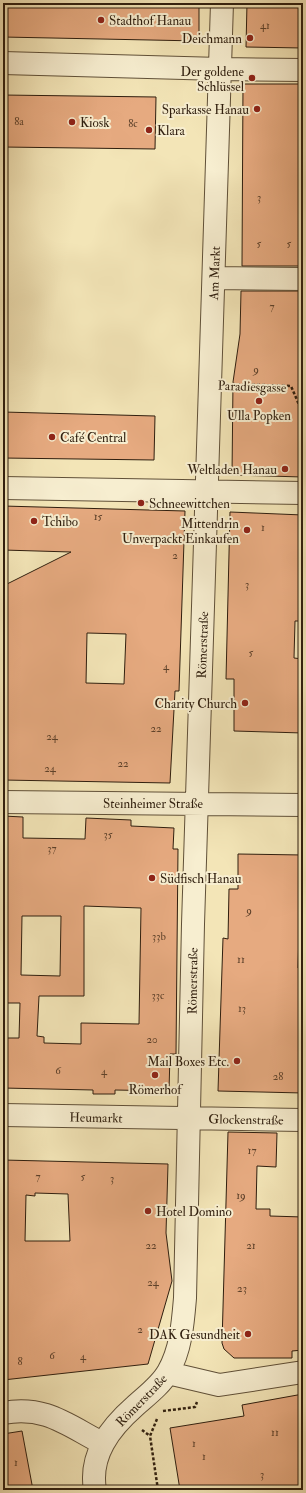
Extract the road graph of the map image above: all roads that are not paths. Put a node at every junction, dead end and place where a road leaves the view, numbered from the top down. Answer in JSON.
{"nodes":[{"id":1,"x":222,"y":3,"type":"edge"},
{"id":2,"x":3,"y":62,"type":"edge"},
{"id":3,"x":220,"y":69,"type":"junction"},
{"id":4,"x":303,"y":70,"type":"edge"},
{"id":5,"x":214,"y":278,"type":"junction"},
{"id":6,"x":300,"y":279,"type":"edge"},
{"id":7,"x":3,"y":488,"type":"edge"},
{"id":8,"x":207,"y":490,"type":"junction"},
{"id":9,"x":303,"y":493,"type":"edge"},
{"id":10,"x":3,"y":802,"type":"edge"},
{"id":11,"x":197,"y":804,"type":"junction"},
{"id":12,"x":303,"y":805,"type":"edge"},
{"id":13,"x":3,"y":1115,"type":"edge"},
{"id":14,"x":188,"y":1118,"type":"junction"},
{"id":15,"x":303,"y":1120,"type":"edge"},
{"id":16,"x":303,"y":1372,"type":"edge"},
{"id":17,"x":168,"y":1373,"type":"junction"},
{"id":18,"x":3,"y":1413,"type":"edge"},
{"id":19,"x":102,"y":1443,"type":"junction"},
{"id":20,"x":94,"y":1490,"type":"edge"}],
"edges":[{"from":1,"to":3,"type":"street","name":"Am Markt"},
{"from":2,"to":3,"type":"street"},
{"from":3,"to":4,"type":"street"},
{"from":3,"to":5,"type":"street","name":"Am Markt"},
{"from":5,"to":6,"type":"street"},
{"from":5,"to":8,"type":"street","name":"Am Markt"},
{"from":7,"to":8,"type":"street"},
{"from":8,"to":9,"type":"street"},
{"from":8,"to":11,"type":"street","name":"Römerstraße"},
{"from":10,"to":11,"type":"street","name":"Steinheimer Straße"},
{"from":11,"to":12,"type":"street","name":"Steinheimer Straße"},
{"from":11,"to":14,"type":"street","name":"Römerstraße"},
{"from":13,"to":14,"type":"street","name":"Heumarkt"},
{"from":14,"to":15,"type":"street","name":"Glockenstraße"},
{"from":14,"to":17,"type":"street","name":"Römerstraße"},
{"from":16,"to":17,"type":"street"},
{"from":17,"to":19,"type":"street","name":"Römerstraße"},
{"from":18,"to":19,"type":"street"},
{"from":19,"to":20,"type":"street","name":"Römerstraße"}]}
